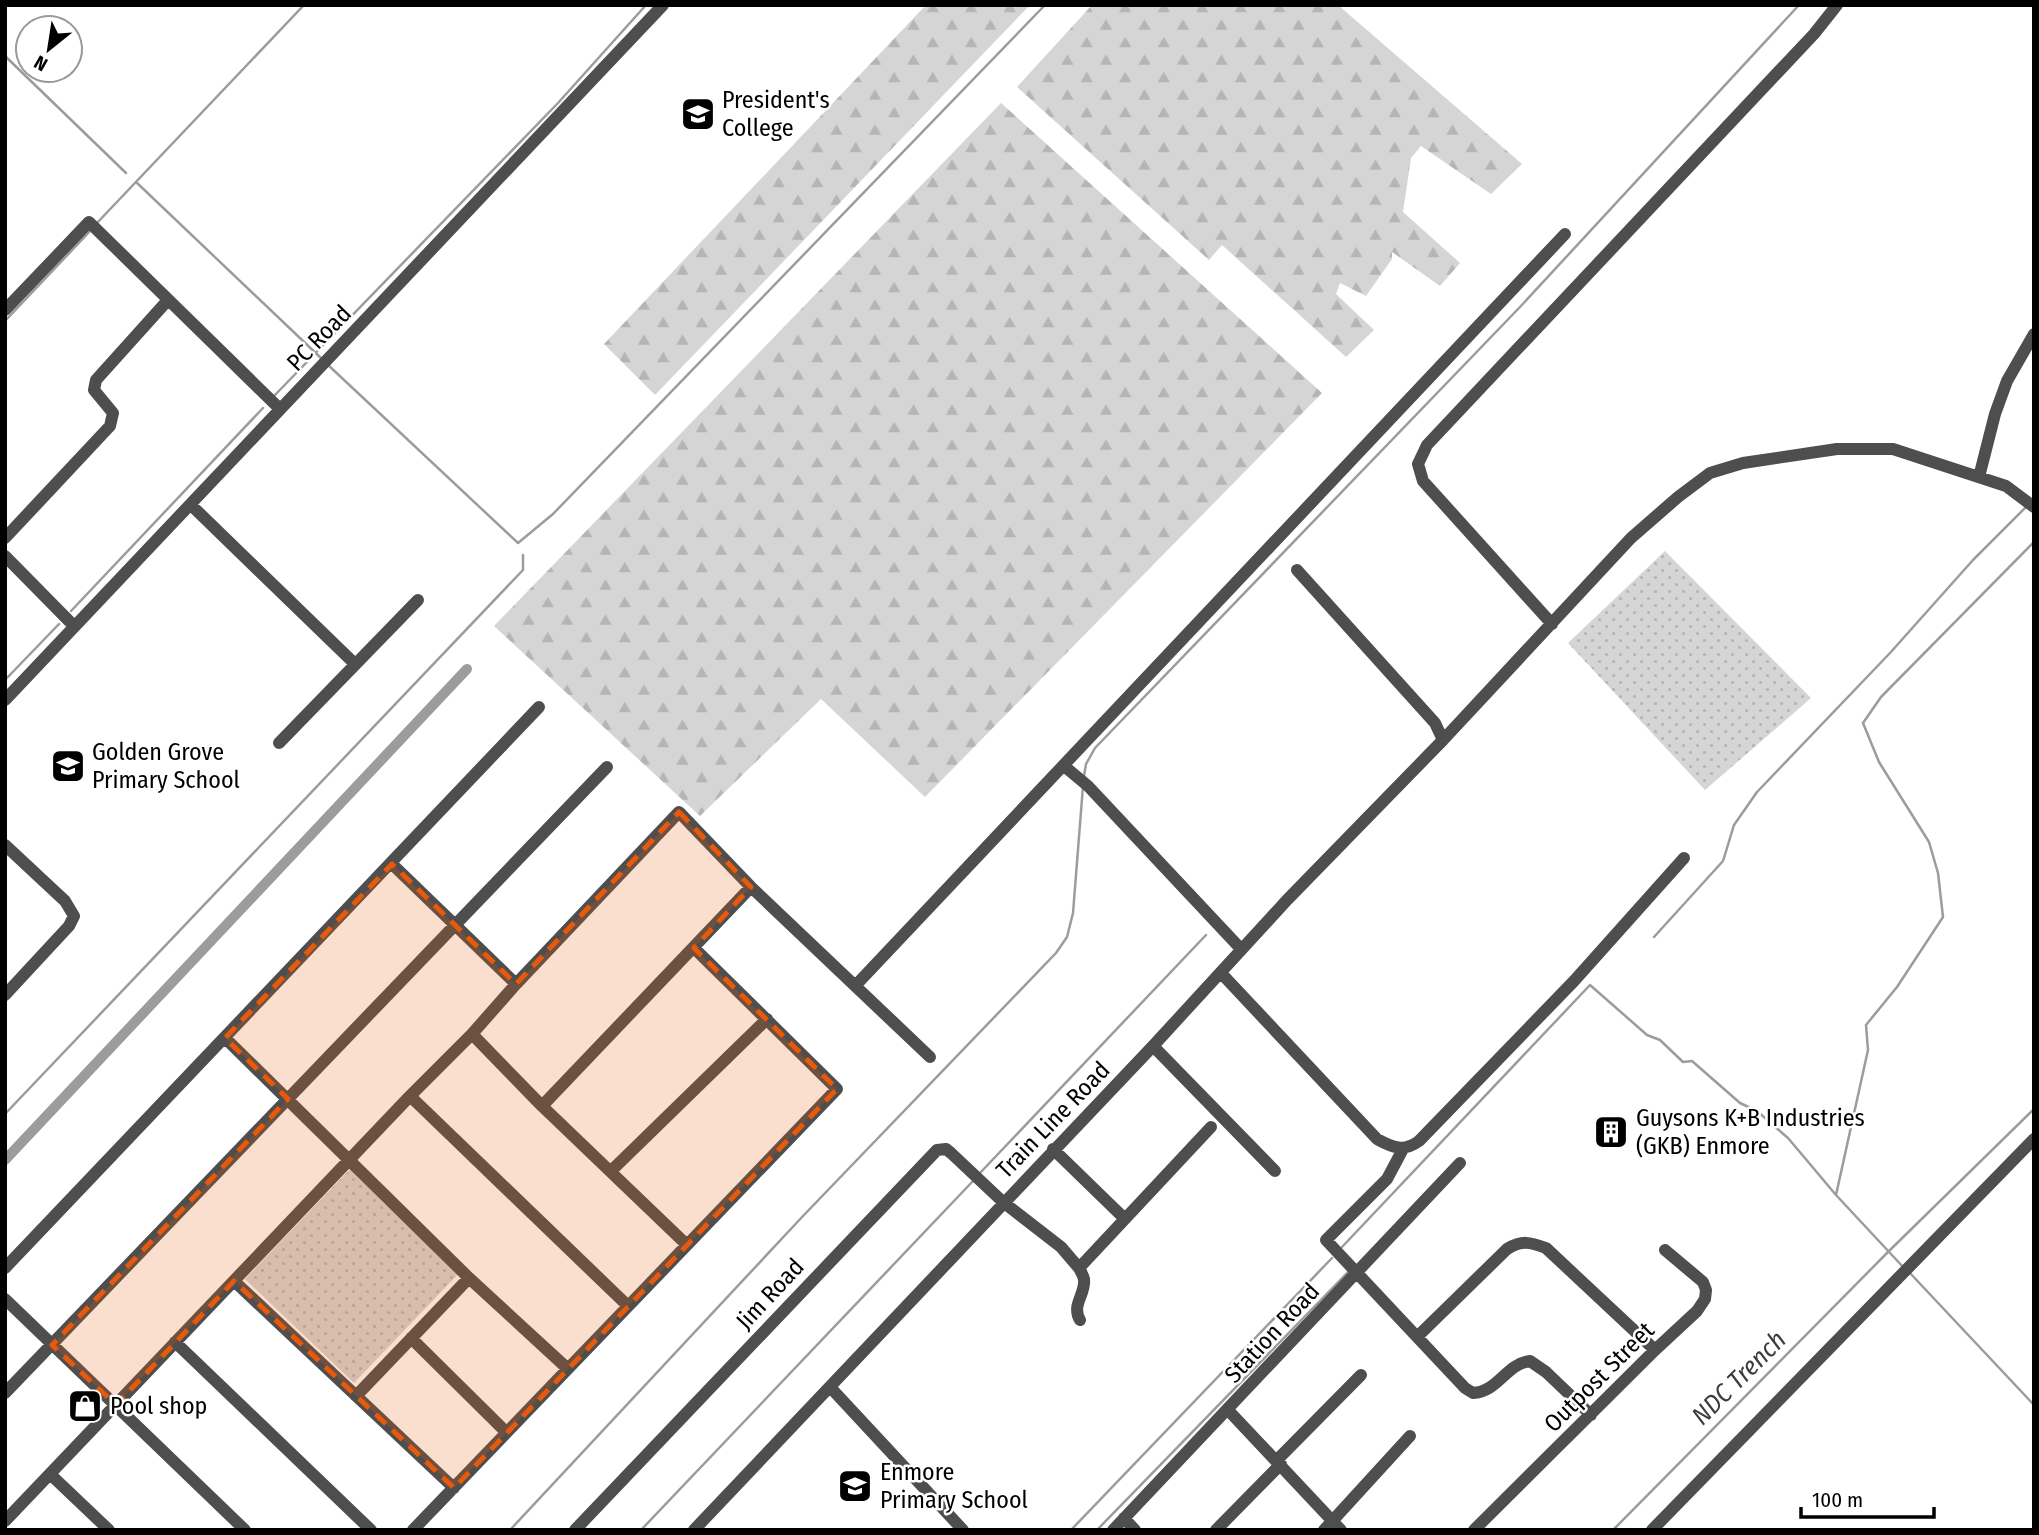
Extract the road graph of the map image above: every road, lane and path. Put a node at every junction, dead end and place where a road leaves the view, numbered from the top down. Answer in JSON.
{"nodes":[{"id":1,"x":663,"y":5,"type":"edge"},
{"id":2,"x":1837,"y":5,"type":"edge"},
{"id":3,"x":1565,"y":234,"type":"dead end"},
{"id":4,"x":169,"y":300,"type":"junction"},
{"id":5,"x":5,"y":310,"type":"edge"},
{"id":6,"x":2034,"y":334,"type":"edge"},
{"id":7,"x":280,"y":409,"type":"junction"},
{"id":8,"x":1979,"y":477,"type":"junction"},
{"id":9,"x":191,"y":505,"type":"junction"},
{"id":10,"x":2034,"y":507,"type":"edge"},
{"id":11,"x":5,"y":538,"type":"edge"},
{"id":12,"x":5,"y":556,"type":"edge"},
{"id":13,"x":1297,"y":570,"type":"dead end"},
{"id":14,"x":418,"y":600,"type":"dead end"},
{"id":15,"x":1552,"y":624,"type":"junction"},
{"id":16,"x":75,"y":626,"type":"junction"},
{"id":17,"x":355,"y":664,"type":"junction"},
{"id":18,"x":5,"y":701,"type":"edge"},
{"id":19,"x":540,"y":707,"type":"dead end"},
{"id":20,"x":1443,"y":740,"type":"junction"},
{"id":21,"x":279,"y":743,"type":"dead end"},
{"id":22,"x":1064,"y":766,"type":"junction"},
{"id":23,"x":607,"y":767,"type":"dead end"},
{"id":24,"x":5,"y":845,"type":"edge"},
{"id":25,"x":1684,"y":858,"type":"dead end"},
{"id":26,"x":393,"y":864,"type":"junction"},
{"id":27,"x":751,"y":887,"type":"junction"},
{"id":28,"x":454,"y":924,"type":"junction"},
{"id":29,"x":694,"y":948,"type":"junction"},
{"id":30,"x":1241,"y":949,"type":"junction"},
{"id":31,"x":1221,"y":973,"type":"junction"},
{"id":32,"x":516,"y":984,"type":"junction"},
{"id":33,"x":856,"y":985,"type":"junction"},
{"id":34,"x":5,"y":995,"type":"edge"},
{"id":35,"x":767,"y":1019,"type":"junction"},
{"id":36,"x":472,"y":1034,"type":"junction"},
{"id":37,"x":225,"y":1038,"type":"junction"},
{"id":38,"x":1153,"y":1046,"type":"junction"},
{"id":39,"x":930,"y":1057,"type":"dead end"},
{"id":40,"x":410,"y":1096,"type":"junction"},
{"id":41,"x":288,"y":1099,"type":"junction"},
{"id":42,"x":542,"y":1106,"type":"junction"},
{"id":43,"x":1211,"y":1127,"type":"dead end"},
{"id":44,"x":2034,"y":1139,"type":"edge"},
{"id":45,"x":1053,"y":1149,"type":"junction"},
{"id":46,"x":1403,"y":1149,"type":"junction"},
{"id":47,"x":348,"y":1160,"type":"junction"},
{"id":48,"x":1460,"y":1163,"type":"dead end"},
{"id":49,"x":611,"y":1171,"type":"junction"},
{"id":50,"x":1275,"y":1171,"type":"dead end"},
{"id":51,"x":1003,"y":1202,"type":"junction"},
{"id":52,"x":1125,"y":1219,"type":"junction"},
{"id":53,"x":687,"y":1245,"type":"junction"},
{"id":54,"x":1665,"y":1250,"type":"dead end"},
{"id":55,"x":5,"y":1268,"type":"edge"},
{"id":56,"x":1079,"y":1268,"type":"junction"},
{"id":57,"x":1357,"y":1273,"type":"junction"},
{"id":58,"x":469,"y":1278,"type":"junction"},
{"id":59,"x":234,"y":1281,"type":"junction"},
{"id":60,"x":5,"y":1299,"type":"edge"},
{"id":61,"x":628,"y":1306,"type":"junction"},
{"id":62,"x":1080,"y":1320,"type":"dead end"},
{"id":63,"x":1418,"y":1336,"type":"junction"},
{"id":64,"x":411,"y":1338,"type":"junction"},
{"id":65,"x":175,"y":1342,"type":"junction"},
{"id":66,"x":52,"y":1345,"type":"junction"},
{"id":67,"x":1655,"y":1350,"type":"junction"},
{"id":68,"x":568,"y":1369,"type":"junction"},
{"id":69,"x":1361,"y":1375,"type":"dead end"},
{"id":70,"x":830,"y":1387,"type":"junction"},
{"id":71,"x":5,"y":1393,"type":"edge"},
{"id":72,"x":356,"y":1396,"type":"junction"},
{"id":73,"x":116,"y":1405,"type":"junction"},
{"id":74,"x":1228,"y":1410,"type":"junction"},
{"id":75,"x":1591,"y":1415,"type":"junction"},
{"id":76,"x":506,"y":1433,"type":"junction"},
{"id":77,"x":1410,"y":1437,"type":"dead end"},
{"id":78,"x":1279,"y":1462,"type":"junction"},
{"id":79,"x":50,"y":1474,"type":"junction"},
{"id":80,"x":454,"y":1488,"type":"junction"},
{"id":81,"x":1124,"y":1518,"type":"junction"},
{"id":82,"x":5,"y":1521,"type":"edge"},
{"id":83,"x":1332,"y":1527,"type":"edge"},
{"id":84,"x":109,"y":1530,"type":"edge"},
{"id":85,"x":245,"y":1530,"type":"edge"},
{"id":86,"x":371,"y":1530,"type":"edge"},
{"id":87,"x":413,"y":1530,"type":"edge"},
{"id":88,"x":575,"y":1530,"type":"edge"},
{"id":89,"x":694,"y":1530,"type":"edge"},
{"id":90,"x":963,"y":1530,"type":"edge"},
{"id":91,"x":1113,"y":1530,"type":"edge"},
{"id":92,"x":1135,"y":1530,"type":"edge"},
{"id":93,"x":1216,"y":1530,"type":"edge"},
{"id":94,"x":1474,"y":1530,"type":"edge"},
{"id":95,"x":1652,"y":1530,"type":"edge"}],
"edges":[{"from":1,"to":7,"type":"street","name":"PC Road"},
{"from":2,"to":15,"type":"street"},
{"from":3,"to":22,"type":"street"},
{"from":4,"to":5,"type":"street"},
{"from":4,"to":7,"type":"street"},
{"from":4,"to":11,"type":"street"},
{"from":6,"to":8,"type":"street"},
{"from":7,"to":9,"type":"street","name":"PC Road"},
{"from":8,"to":10,"type":"street","name":"Train Line Road"},
{"from":8,"to":15,"type":"street","name":"Train Line Road"},
{"from":9,"to":16,"type":"street","name":"PC Road"},
{"from":9,"to":17,"type":"street"},
{"from":12,"to":16,"type":"street"},
{"from":13,"to":20,"type":"street"},
{"from":14,"to":17,"type":"street"},
{"from":15,"to":20,"type":"street","name":"Train Line Road"},
{"from":16,"to":18,"type":"street","name":"PC Road"},
{"from":17,"to":21,"type":"street"},
{"from":19,"to":26,"type":"street"},
{"from":20,"to":30,"type":"street","name":"Train Line Road"},
{"from":22,"to":30,"type":"street"},
{"from":22,"to":33,"type":"street"},
{"from":23,"to":28,"type":"street"},
{"from":24,"to":34,"type":"street"},
{"from":25,"to":46,"type":"street"},
{"from":26,"to":28,"type":"street"},
{"from":26,"to":37,"type":"street"},
{"from":27,"to":29,"type":"street"},
{"from":27,"to":32,"type":"street"},
{"from":27,"to":33,"type":"street"},
{"from":28,"to":32,"type":"street"},
{"from":28,"to":41,"type":"street"},
{"from":29,"to":35,"type":"street"},
{"from":29,"to":42,"type":"street"},
{"from":30,"to":31,"type":"street","name":"Train Line Road"},
{"from":31,"to":38,"type":"street","name":"Train Line Road"},
{"from":31,"to":46,"type":"street"},
{"from":32,"to":36,"type":"street"},
{"from":33,"to":39,"type":"street"},
{"from":35,"to":49,"type":"street"},
{"from":35,"to":53,"type":"street"},
{"from":36,"to":40,"type":"street"},
{"from":36,"to":42,"type":"street"},
{"from":37,"to":41,"type":"street"},
{"from":37,"to":55,"type":"street"},
{"from":38,"to":45,"type":"street","name":"Train Line Road"},
{"from":38,"to":50,"type":"street"},
{"from":40,"to":47,"type":"street"},
{"from":40,"to":61,"type":"street"},
{"from":41,"to":47,"type":"street"},
{"from":41,"to":66,"type":"street"},
{"from":42,"to":49,"type":"street"},
{"from":43,"to":52,"type":"street"},
{"from":44,"to":95,"type":"street"},
{"from":45,"to":51,"type":"street","name":"Train Line Road"},
{"from":45,"to":52,"type":"street"},
{"from":46,"to":57,"type":"street"},
{"from":47,"to":58,"type":"street"},
{"from":47,"to":59,"type":"street"},
{"from":48,"to":57,"type":"street","name":"Station Road"},
{"from":49,"to":53,"type":"street"},
{"from":51,"to":56,"type":"street","name":"Jim Road"},
{"from":51,"to":70,"type":"street","name":"Train Line Road"},
{"from":51,"to":88,"type":"street","name":"Jim Road"},
{"from":52,"to":56,"type":"street"},
{"from":53,"to":61,"type":"street"},
{"from":54,"to":67,"type":"street","name":"Outpost Street"},
{"from":56,"to":62,"type":"street"},
{"from":57,"to":63,"type":"street"},
{"from":57,"to":74,"type":"street","name":"Station Road"},
{"from":58,"to":64,"type":"street"},
{"from":58,"to":68,"type":"street"},
{"from":59,"to":65,"type":"street"},
{"from":59,"to":72,"type":"street"},
{"from":60,"to":66,"type":"street"},
{"from":61,"to":68,"type":"street"},
{"from":63,"to":67,"type":"street"},
{"from":63,"to":75,"type":"street"},
{"from":64,"to":72,"type":"street"},
{"from":64,"to":76,"type":"street"},
{"from":65,"to":73,"type":"street"},
{"from":65,"to":86,"type":"street"},
{"from":66,"to":71,"type":"street"},
{"from":66,"to":73,"type":"street"},
{"from":67,"to":75,"type":"street","name":"Outpost Street"},
{"from":68,"to":76,"type":"street"},
{"from":69,"to":78,"type":"street"},
{"from":70,"to":89,"type":"street","name":"Train Line Road"},
{"from":70,"to":90,"type":"street"},
{"from":72,"to":80,"type":"street"},
{"from":73,"to":79,"type":"street"},
{"from":73,"to":85,"type":"street"},
{"from":74,"to":78,"type":"street"},
{"from":74,"to":81,"type":"street","name":"Station Road"},
{"from":75,"to":94,"type":"street","name":"Outpost Street"},
{"from":76,"to":80,"type":"street"},
{"from":77,"to":83,"type":"street"},
{"from":78,"to":83,"type":"street"},
{"from":78,"to":93,"type":"street"},
{"from":79,"to":82,"type":"street"},
{"from":79,"to":84,"type":"street"},
{"from":80,"to":87,"type":"street"},
{"from":81,"to":91,"type":"street","name":"Station Road"},
{"from":81,"to":92,"type":"street"}]}
